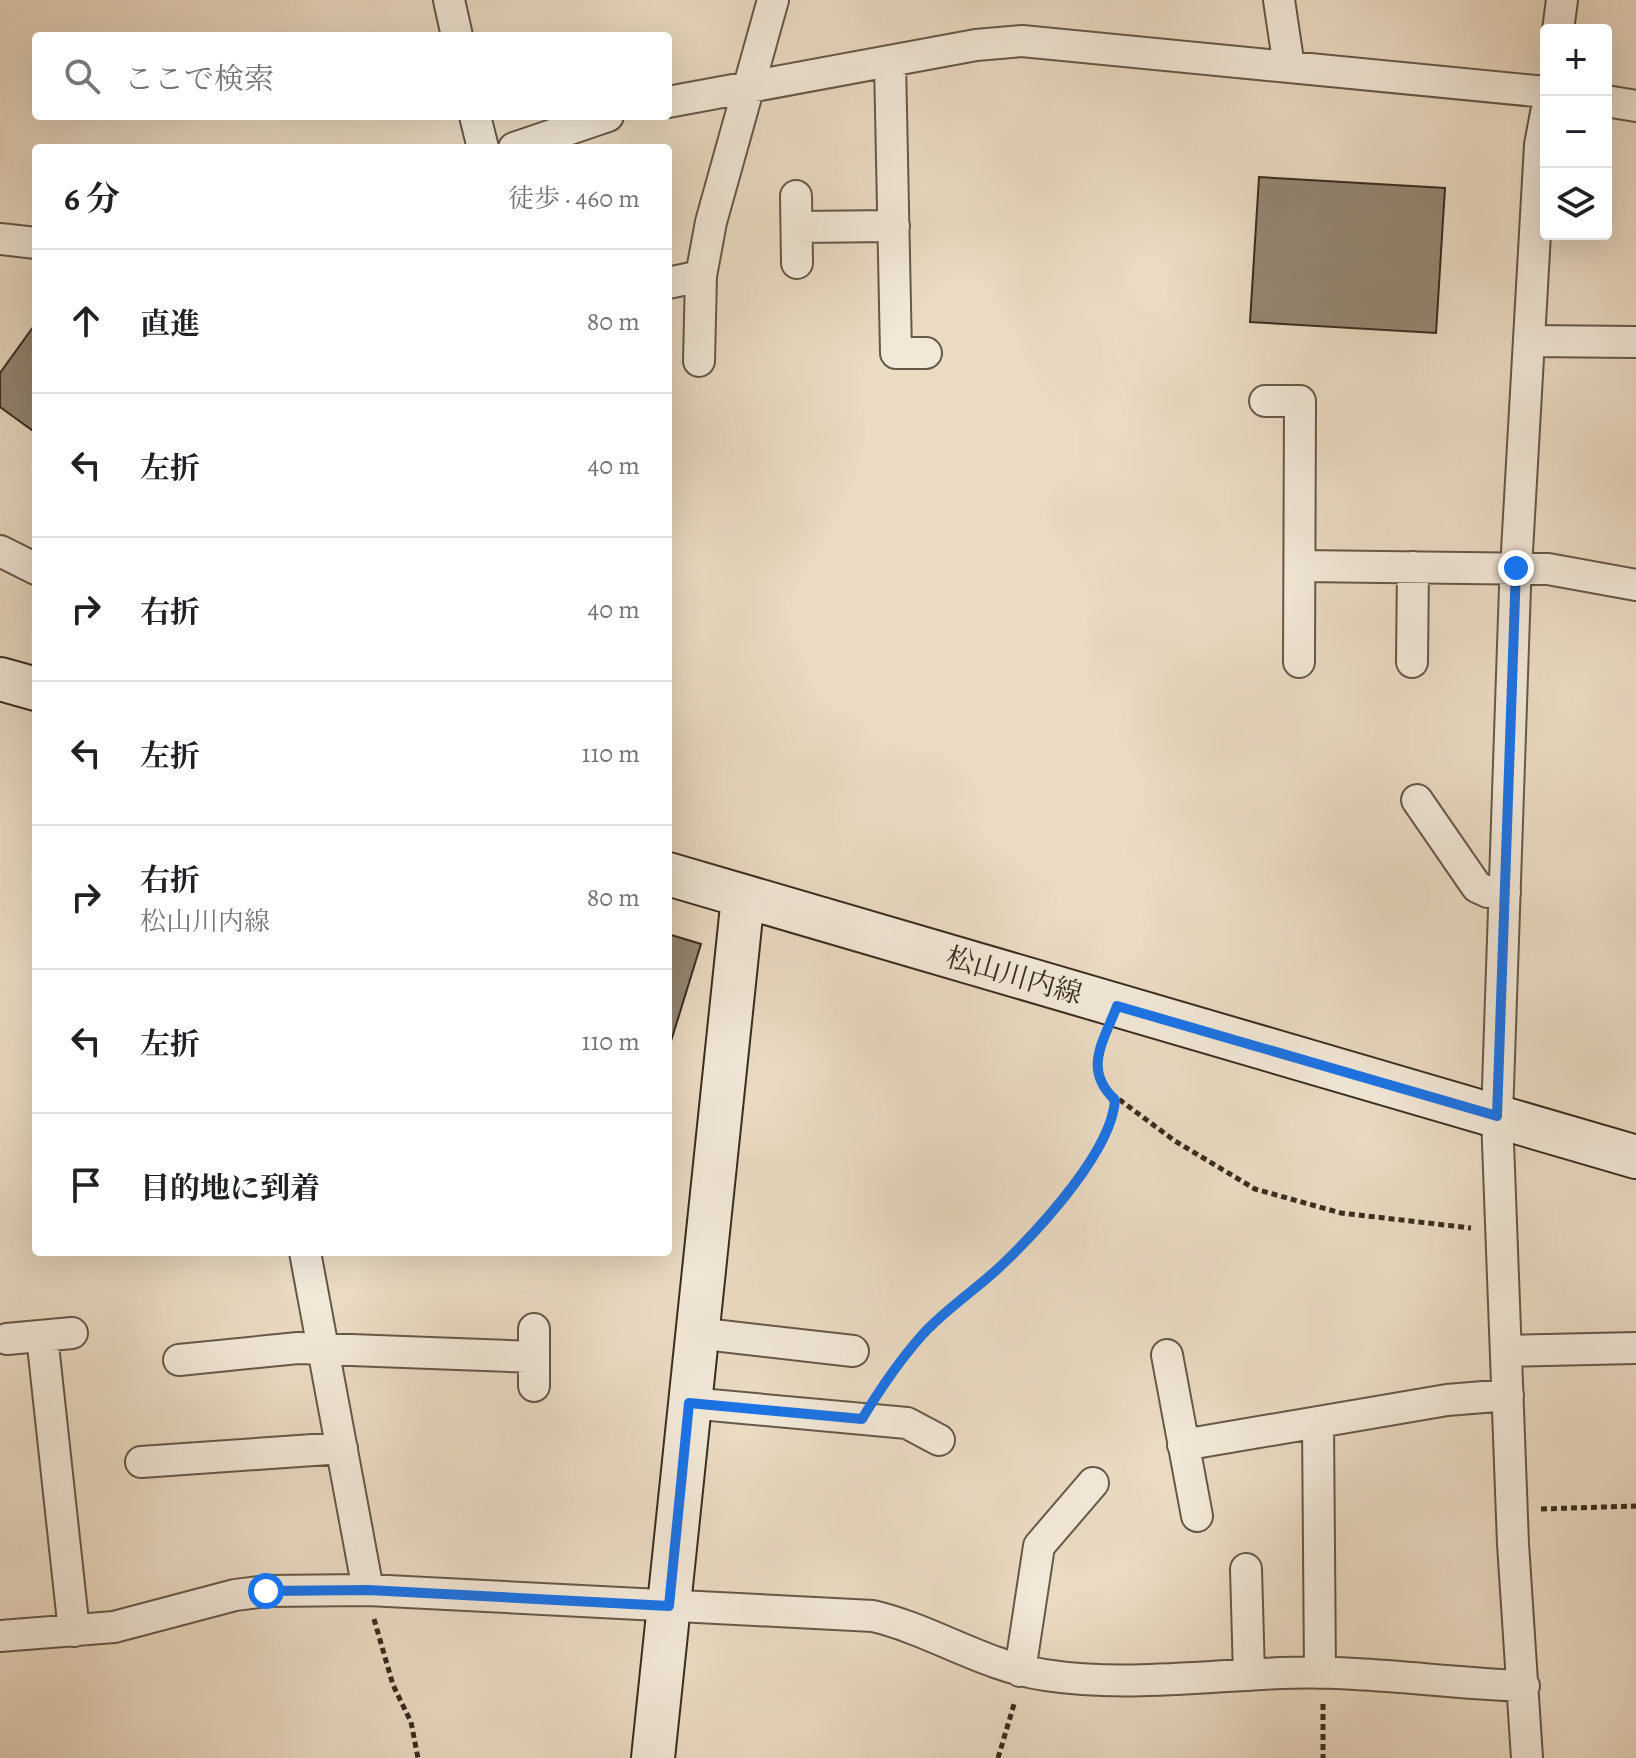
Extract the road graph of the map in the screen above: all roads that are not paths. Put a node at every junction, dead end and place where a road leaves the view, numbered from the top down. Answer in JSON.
{"nodes":[{"id":1,"x":449,"y":0,"type":"edge"},
{"id":2,"x":773,"y":0,"type":"edge"},
{"id":3,"x":1279,"y":0,"type":"edge"},
{"id":4,"x":1562,"y":0,"type":"edge"},
{"id":5,"x":1559,"y":24,"type":"edge"},
{"id":6,"x":456,"y":32,"type":"edge"},
{"id":7,"x":890,"y":62,"type":"junction"},
{"id":8,"x":1289,"y":67,"type":"junction"},
{"id":9,"x":752,"y":86,"type":"junction"},
{"id":10,"x":1540,"y":91,"type":"edge"},
{"id":11,"x":672,"y":101,"type":"edge"},
{"id":12,"x":1612,"y":102,"type":"edge"},
{"id":13,"x":1636,"y":106,"type":"edge"},
{"id":14,"x":476,"y":120,"type":"edge"},
{"id":15,"x":596,"y":120,"type":"edge"},
{"id":16,"x":482,"y":144,"type":"edge"},
{"id":17,"x":526,"y":144,"type":"edge"},
{"id":18,"x":1540,"y":145,"type":"edge"},
{"id":19,"x":796,"y":196,"type":"dead end"},
{"id":20,"x":894,"y":226,"type":"junction"},
{"id":21,"x":797,"y":227,"type":"junction"},
{"id":22,"x":0,"y":239,"type":"edge"},
{"id":23,"x":32,"y":243,"type":"edge"},
{"id":24,"x":797,"y":263,"type":"dead end"},
{"id":25,"x":701,"y":276,"type":"junction"},
{"id":26,"x":672,"y":282,"type":"edge"},
{"id":27,"x":1529,"y":341,"type":"junction"},
{"id":28,"x":1636,"y":342,"type":"edge"},
{"id":29,"x":926,"y":353,"type":"dead end"},
{"id":30,"x":699,"y":361,"type":"dead end"},
{"id":31,"x":1265,"y":401,"type":"dead end"},
{"id":32,"x":0,"y":551,"type":"edge"},
{"id":33,"x":1300,"y":566,"type":"junction"},
{"id":34,"x":32,"y":567,"type":"edge"},
{"id":35,"x":1413,"y":567,"type":"junction"},
{"id":36,"x":1516,"y":568,"type":"junction"},
{"id":37,"x":1636,"y":585,"type":"edge"},
{"id":38,"x":1299,"y":662,"type":"dead end"},
{"id":39,"x":1412,"y":662,"type":"dead end"},
{"id":40,"x":0,"y":679,"type":"edge"},
{"id":41,"x":32,"y":688,"type":"edge"},
{"id":42,"x":1417,"y":800,"type":"dead end"},
{"id":43,"x":672,"y":875,"type":"edge"},
{"id":44,"x":1505,"y":893,"type":"junction"},
{"id":45,"x":743,"y":897,"type":"junction"},
{"id":46,"x":1497,"y":1116,"type":"junction"},
{"id":47,"x":1636,"y":1157,"type":"edge"},
{"id":48,"x":306,"y":1256,"type":"edge"},
{"id":49,"x":696,"y":1333,"type":"junction"},
{"id":50,"x":7,"y":1339,"type":"dead end"},
{"id":51,"x":1636,"y":1348,"type":"edge"},
{"id":52,"x":323,"y":1349,"type":"junction"},
{"id":53,"x":853,"y":1351,"type":"dead end"},
{"id":54,"x":1506,"y":1351,"type":"junction"},
{"id":55,"x":1167,"y":1355,"type":"dead end"},
{"id":56,"x":534,"y":1357,"type":"dead end"},
{"id":57,"x":179,"y":1360,"type":"dead end"},
{"id":58,"x":1508,"y":1395,"type":"junction"},
{"id":59,"x":689,"y":1403,"type":"junction"},
{"id":60,"x":1318,"y":1422,"type":"junction"},
{"id":61,"x":939,"y":1440,"type":"dead end"},
{"id":62,"x":1183,"y":1445,"type":"junction"},
{"id":63,"x":342,"y":1448,"type":"junction"},
{"id":64,"x":141,"y":1462,"type":"dead end"},
{"id":65,"x":1093,"y":1483,"type":"dead end"},
{"id":66,"x":1197,"y":1516,"type":"dead end"},
{"id":67,"x":1246,"y":1569,"type":"dead end"},
{"id":68,"x":368,"y":1590,"type":"junction"},
{"id":69,"x":669,"y":1606,"type":"junction"},
{"id":70,"x":74,"y":1631,"type":"junction"},
{"id":71,"x":0,"y":1636,"type":"edge"},
{"id":72,"x":1020,"y":1671,"type":"junction"},
{"id":73,"x":1320,"y":1673,"type":"junction"},
{"id":74,"x":1249,"y":1675,"type":"junction"},
{"id":75,"x":1524,"y":1686,"type":"junction"},
{"id":76,"x":653,"y":1758,"type":"edge"},
{"id":77,"x":1527,"y":1758,"type":"edge"}],
"edges":[{"from":1,"to":6,"type":"street"},
{"from":2,"to":9,"type":"street"},
{"from":3,"to":8,"type":"street"},
{"from":4,"to":5,"type":"street"},
{"from":7,"to":8,"type":"street"},
{"from":7,"to":9,"type":"street"},
{"from":7,"to":20,"type":"street"},
{"from":8,"to":10,"type":"street"},
{"from":9,"to":11,"type":"street"},
{"from":9,"to":25,"type":"street"},
{"from":12,"to":13,"type":"street"},
{"from":14,"to":16,"type":"street"},
{"from":15,"to":17,"type":"street"},
{"from":18,"to":27,"type":"street"},
{"from":19,"to":21,"type":"street"},
{"from":20,"to":21,"type":"street"},
{"from":20,"to":29,"type":"street"},
{"from":21,"to":24,"type":"street"},
{"from":22,"to":23,"type":"street"},
{"from":25,"to":26,"type":"street"},
{"from":25,"to":30,"type":"street"},
{"from":27,"to":28,"type":"street"},
{"from":27,"to":36,"type":"street"},
{"from":31,"to":33,"type":"street"},
{"from":32,"to":34,"type":"street"},
{"from":33,"to":35,"type":"street"},
{"from":33,"to":38,"type":"street"},
{"from":35,"to":36,"type":"street"},
{"from":35,"to":39,"type":"street"},
{"from":36,"to":37,"type":"street"},
{"from":36,"to":44,"type":"street"},
{"from":40,"to":41,"type":"main road"},
{"from":42,"to":44,"type":"street"},
{"from":43,"to":45,"type":"main road","name":"松山川内線"},
{"from":44,"to":46,"type":"street"},
{"from":45,"to":46,"type":"main road","name":"松山川内線"},
{"from":45,"to":49,"type":"main road"},
{"from":46,"to":47,"type":"main road","name":"松山川内線"},
{"from":46,"to":54,"type":"street"},
{"from":48,"to":52,"type":"street"},
{"from":49,"to":53,"type":"street"},
{"from":49,"to":59,"type":"main road"},
{"from":50,"to":70,"type":"street"},
{"from":51,"to":54,"type":"street"},
{"from":52,"to":56,"type":"street"},
{"from":52,"to":57,"type":"street"},
{"from":52,"to":63,"type":"street"},
{"from":54,"to":58,"type":"street"},
{"from":55,"to":62,"type":"street"},
{"from":58,"to":60,"type":"street"},
{"from":58,"to":75,"type":"street"},
{"from":59,"to":61,"type":"street"},
{"from":59,"to":69,"type":"main road"},
{"from":60,"to":62,"type":"street"},
{"from":60,"to":73,"type":"street"},
{"from":62,"to":66,"type":"street"},
{"from":63,"to":64,"type":"street"},
{"from":63,"to":68,"type":"street"},
{"from":65,"to":72,"type":"street"},
{"from":67,"to":74,"type":"street"},
{"from":68,"to":69,"type":"street"},
{"from":68,"to":70,"type":"street"},
{"from":69,"to":72,"type":"street"},
{"from":69,"to":76,"type":"main road"},
{"from":70,"to":71,"type":"street"},
{"from":72,"to":74,"type":"street"},
{"from":73,"to":74,"type":"street"},
{"from":73,"to":75,"type":"street"},
{"from":75,"to":77,"type":"street"}]}
